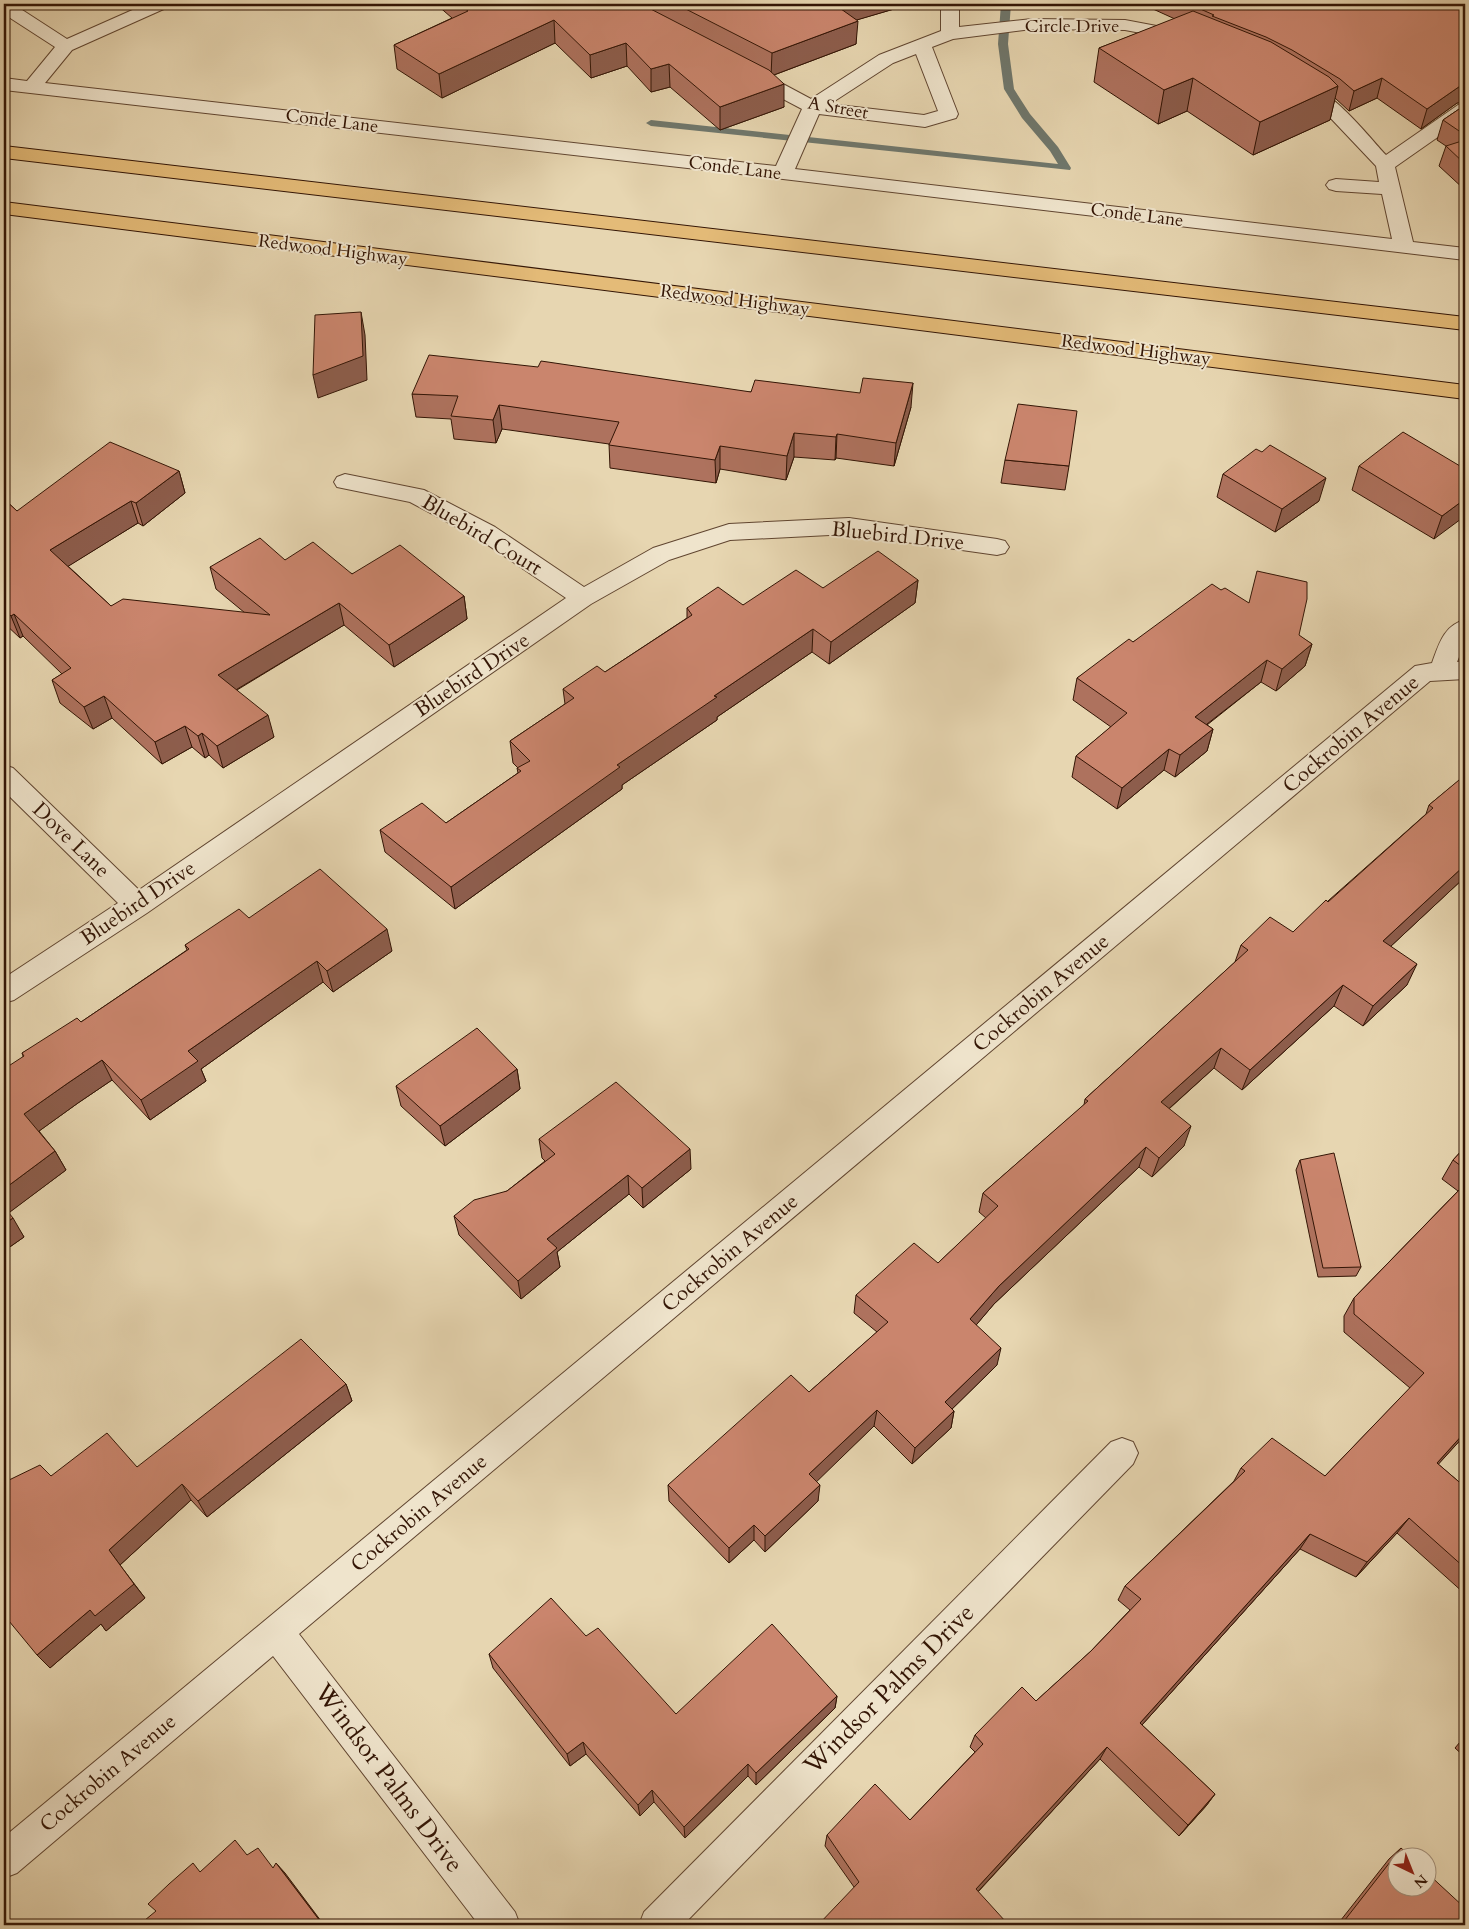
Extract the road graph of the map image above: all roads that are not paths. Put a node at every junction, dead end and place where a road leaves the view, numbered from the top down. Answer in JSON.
{"nodes":[{"id":1,"x":160,"y":4,"type":"edge"},
{"id":2,"x":950,"y":4,"type":"edge"},
{"id":3,"x":4,"y":6,"type":"edge"},
{"id":4,"x":950,"y":34,"type":"junction"},
{"id":5,"x":1200,"y":39,"type":"edge"},
{"id":6,"x":922,"y":45,"type":"junction"},
{"id":7,"x":66,"y":46,"type":"junction"},
{"id":8,"x":735,"y":66,"type":"edge"},
{"id":9,"x":1288,"y":80,"type":"edge"},
{"id":10,"x":4,"y":84,"type":"edge"},
{"id":11,"x":32,"y":87,"type":"junction"},
{"id":12,"x":812,"y":107,"type":"junction"},
{"id":13,"x":1465,"y":109,"type":"edge"},
{"id":14,"x":4,"y":152,"type":"edge"},
{"id":15,"x":1386,"y":165,"type":"junction"},
{"id":16,"x":783,"y":173,"type":"junction"},
{"id":17,"x":1336,"y":185,"type":"dead end"},
{"id":18,"x":1391,"y":189,"type":"junction"},
{"id":19,"x":4,"y":208,"type":"edge"},
{"id":20,"x":1404,"y":247,"type":"junction"},
{"id":21,"x":1465,"y":254,"type":"edge"},
{"id":22,"x":1465,"y":324,"type":"edge"},
{"id":23,"x":1465,"y":392,"type":"edge"},
{"id":24,"x":345,"y":482,"type":"dead end"},
{"id":25,"x":997,"y":547,"type":"dead end"},
{"id":26,"x":583,"y":598,"type":"junction"},
{"id":27,"x":1465,"y":628,"type":"edge"},
{"id":28,"x":1454,"y":670,"type":"edge"},
{"id":29,"x":4,"y":775,"type":"edge"},
{"id":30,"x":137,"y":905,"type":"junction"},
{"id":31,"x":4,"y":992,"type":"edge"},
{"id":32,"x":1122,"y":1453,"type":"dead end"},
{"id":33,"x":276,"y":1632,"type":"junction"},
{"id":34,"x":4,"y":1860,"type":"edge"},
{"id":35,"x":502,"y":1925,"type":"edge"},
{"id":36,"x":657,"y":1925,"type":"edge"}],
"edges":[{"from":1,"to":7,"type":"street"},
{"from":2,"to":4,"type":"street"},
{"from":3,"to":7,"type":"street"},
{"from":4,"to":5,"type":"street","name":"Circle Drive"},
{"from":4,"to":6,"type":"street","name":"Circle Drive"},
{"from":6,"to":12,"type":"street","name":"Circle Drive"},
{"from":6,"to":12,"type":"street","name":"A Street"},
{"from":7,"to":11,"type":"street"},
{"from":8,"to":12,"type":"street","name":"A Street"},
{"from":9,"to":15,"type":"street"},
{"from":10,"to":11,"type":"street","name":"Conde Lane"},
{"from":11,"to":16,"type":"street","name":"Conde Lane"},
{"from":12,"to":16,"type":"street"},
{"from":13,"to":15,"type":"street"},
{"from":14,"to":22,"type":"highway"},
{"from":15,"to":18,"type":"street"},
{"from":16,"to":20,"type":"street","name":"Conde Lane"},
{"from":17,"to":18,"type":"street"},
{"from":18,"to":20,"type":"street"},
{"from":19,"to":23,"type":"highway","name":"Redwood Highway"},
{"from":20,"to":21,"type":"street","name":"Conde Lane"},
{"from":24,"to":26,"type":"street","name":"Bluebird Court"},
{"from":25,"to":26,"type":"street","name":"Bluebird Drive"},
{"from":26,"to":30,"type":"street","name":"Bluebird Drive"},
{"from":27,"to":28,"type":"street"},
{"from":28,"to":33,"type":"street","name":"Cockrobin Avenue"},
{"from":29,"to":30,"type":"street","name":"Dove Lane"},
{"from":30,"to":31,"type":"street","name":"Bluebird Drive"},
{"from":32,"to":36,"type":"street","name":"Windsor Palms Drive"},
{"from":33,"to":34,"type":"street","name":"Cockrobin Avenue"},
{"from":33,"to":35,"type":"street","name":"Windsor Palms Drive"}]}
